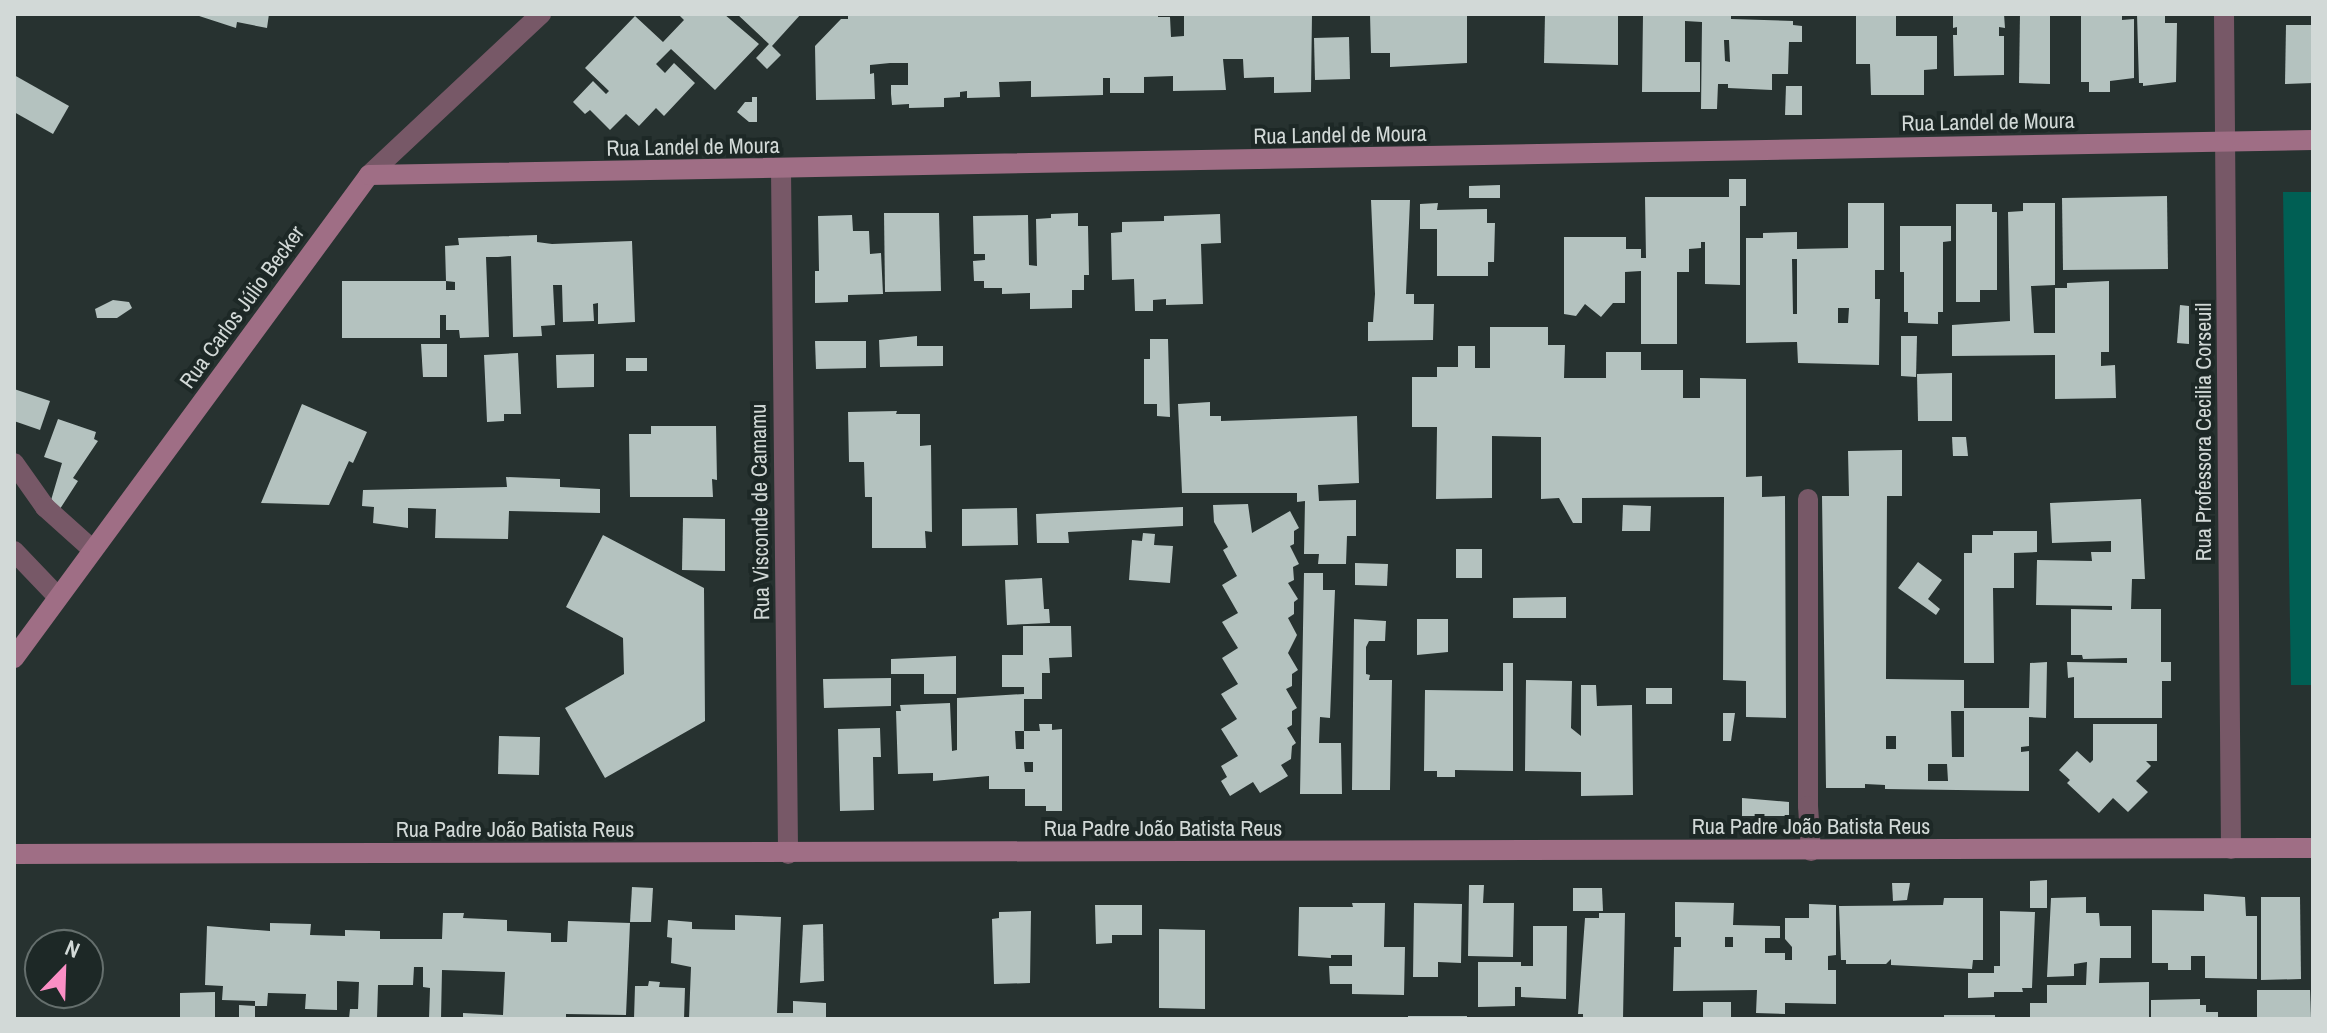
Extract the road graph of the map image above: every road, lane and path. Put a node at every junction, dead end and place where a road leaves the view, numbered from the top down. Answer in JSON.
{"nodes":[{"id":1,"x":541,"y":14,"type":"edge"},
{"id":2,"x":2224,"y":14,"type":"edge"},
{"id":3,"x":2313,"y":140,"type":"edge"},
{"id":4,"x":2226,"y":142,"type":"junction"},
{"id":5,"x":781,"y":169,"type":"junction"},
{"id":6,"x":369,"y":175,"type":"junction"},
{"id":7,"x":14,"y":463,"type":"edge"},
{"id":8,"x":1808,"y":499,"type":"dead end"},
{"id":9,"x":93,"y":550,"type":"junction"},
{"id":10,"x":14,"y":551,"type":"edge"},
{"id":11,"x":58,"y":597,"type":"junction"},
{"id":12,"x":14,"y":658,"type":"edge"},
{"id":13,"x":2313,"y":848,"type":"edge"},
{"id":14,"x":2231,"y":849,"type":"junction"},
{"id":15,"x":1811,"y":851,"type":"junction"},
{"id":16,"x":14,"y":854,"type":"edge"},
{"id":17,"x":788,"y":854,"type":"junction"}],
"edges":[{"from":1,"to":6,"type":"street","name":"Rua Carlos Júlio Becker"},
{"from":2,"to":4,"type":"street","name":"Rua Professora Cecilia Corseuil"},
{"from":3,"to":4,"type":"street","name":"Rua Landel de Moura"},
{"from":4,"to":5,"type":"street","name":"Rua Landel de Moura"},
{"from":4,"to":14,"type":"street","name":"Rua Professora Cecilia Corseuil"},
{"from":5,"to":6,"type":"street","name":"Rua Landel de Moura"},
{"from":5,"to":17,"type":"street","name":"Rua Visconde de Camamu"},
{"from":6,"to":9,"type":"street","name":"Rua Carlos Júlio Becker"},
{"from":7,"to":9,"type":"street"},
{"from":8,"to":15,"type":"street"},
{"from":9,"to":11,"type":"street","name":"Rua Carlos Júlio Becker"},
{"from":10,"to":11,"type":"street"},
{"from":11,"to":12,"type":"street","name":"Rua Carlos Júlio Becker"},
{"from":13,"to":14,"type":"street","name":"Rua Padre João Batista Reus"},
{"from":14,"to":15,"type":"street","name":"Rua Padre João Batista Reus"},
{"from":15,"to":17,"type":"street","name":"Rua Padre João Batista Reus"},
{"from":16,"to":17,"type":"street","name":"Rua Padre João Batista Reus"}]}
